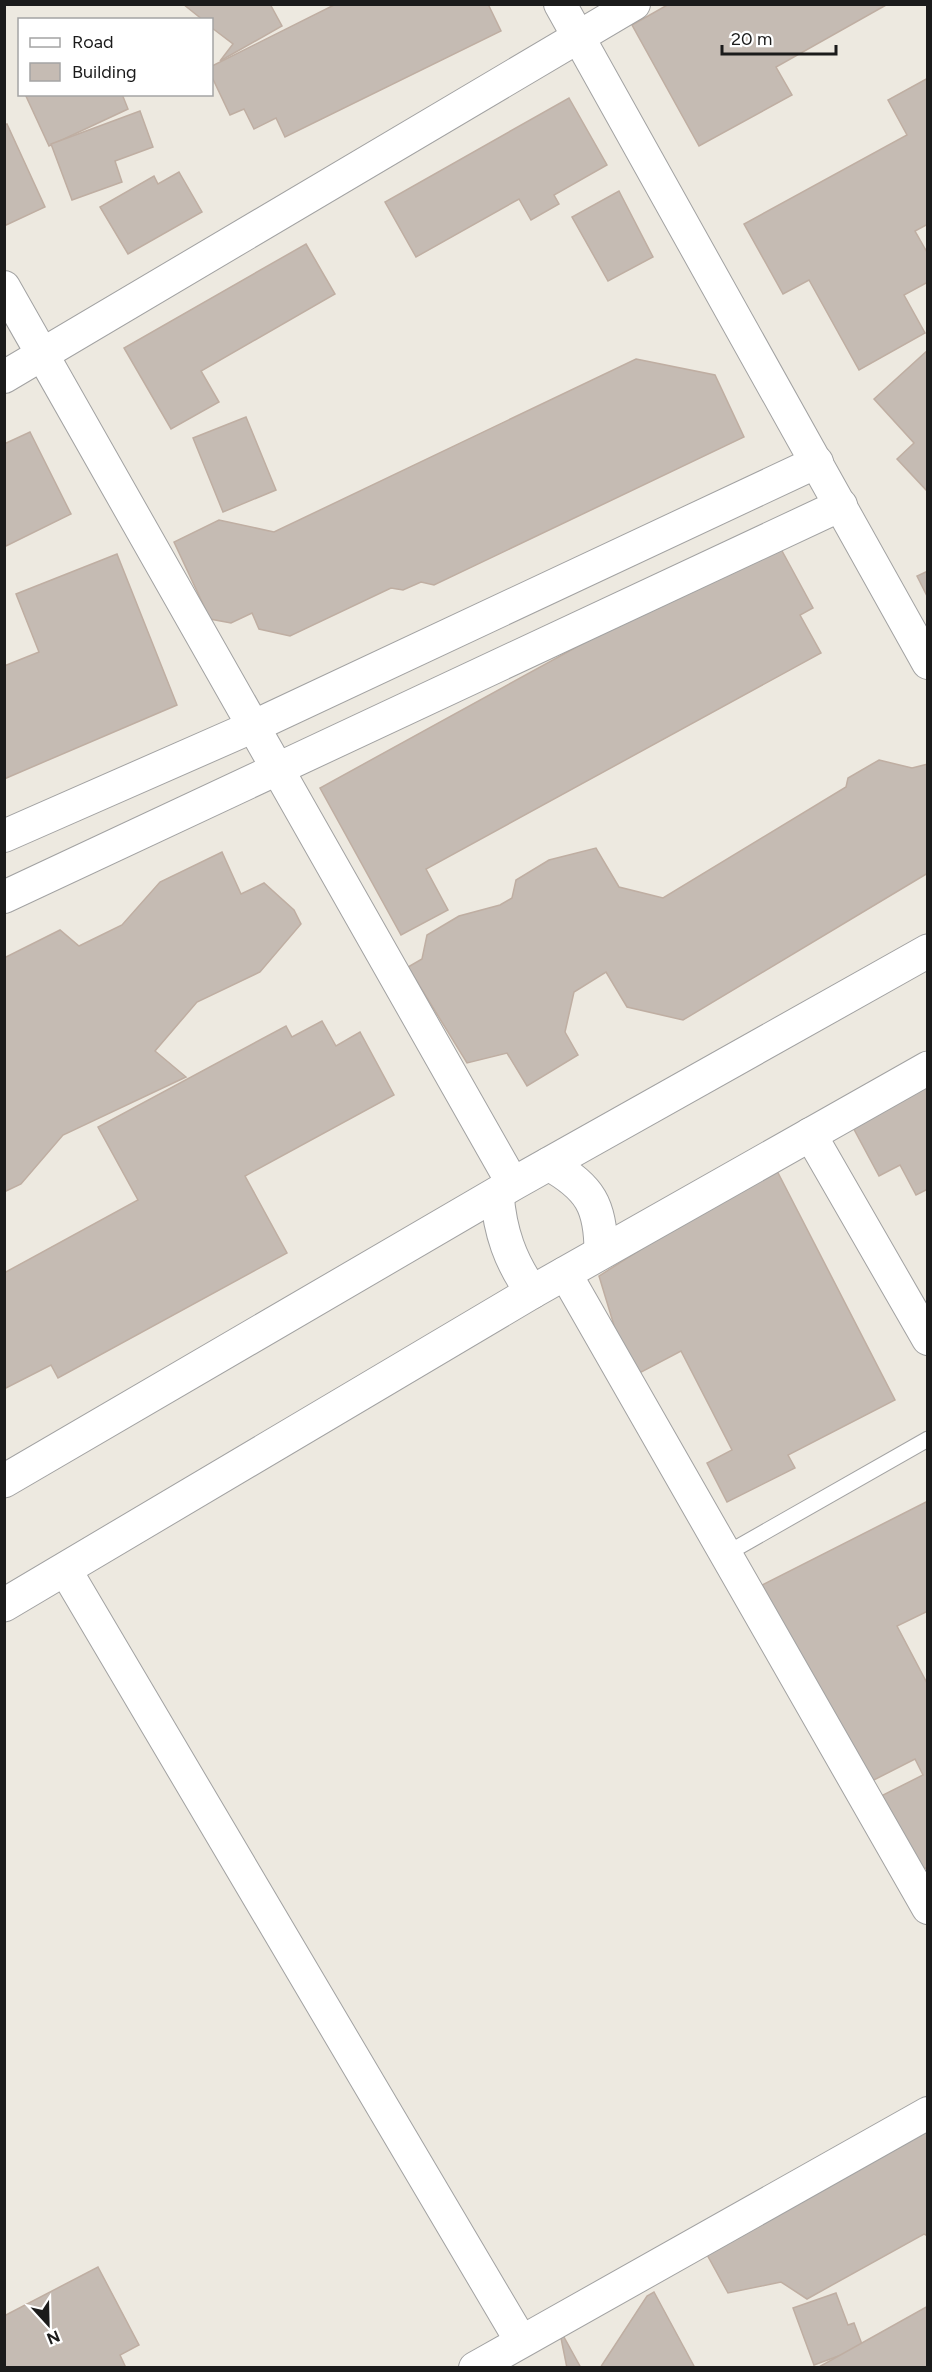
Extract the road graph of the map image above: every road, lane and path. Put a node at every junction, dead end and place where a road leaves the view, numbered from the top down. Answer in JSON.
{"nodes":[{"id":1,"x":560,"y":4,"type":"edge"},
{"id":2,"x":634,"y":4,"type":"edge"},
{"id":3,"x":579,"y":38,"type":"junction"},
{"id":4,"x":4,"y":287,"type":"edge"},
{"id":5,"x":42,"y":353,"type":"junction"},
{"id":6,"x":4,"y":377,"type":"edge"},
{"id":7,"x":817,"y":462,"type":"junction"},
{"id":8,"x":842,"y":505,"type":"junction"},
{"id":9,"x":927,"y":663,"type":"edge"},
{"id":10,"x":252,"y":727,"type":"junction"},
{"id":11,"x":276,"y":770,"type":"junction"},
{"id":12,"x":4,"y":836,"type":"edge"},
{"id":13,"x":4,"y":897,"type":"edge"},
{"id":14,"x":927,"y":951,"type":"edge"},
{"id":15,"x":927,"y":1068,"type":"edge"},
{"id":16,"x":810,"y":1134,"type":"junction"},
{"id":17,"x":549,"y":1164,"type":"junction"},
{"id":18,"x":505,"y":1189,"type":"junction"},
{"id":19,"x":602,"y":1252,"type":"junction"},
{"id":20,"x":565,"y":1273,"type":"junction"},
{"id":21,"x":532,"y":1292,"type":"junction"},
{"id":22,"x":927,"y":1339,"type":"edge"},
{"id":23,"x":927,"y":1439,"type":"edge"},
{"id":24,"x":4,"y":1481,"type":"edge"},
{"id":25,"x":726,"y":1554,"type":"junction"},
{"id":26,"x":66,"y":1571,"type":"junction"},
{"id":27,"x":4,"y":1605,"type":"edge"},
{"id":28,"x":927,"y":1908,"type":"edge"},
{"id":29,"x":927,"y":2113,"type":"edge"},
{"id":30,"x":521,"y":2341,"type":"junction"},
{"id":31,"x":475,"y":2367,"type":"edge"}],
"edges":[{"from":1,"to":3,"type":"street"},
{"from":2,"to":3,"type":"street"},
{"from":3,"to":5,"type":"street"},
{"from":3,"to":7,"type":"street"},
{"from":4,"to":5,"type":"street"},
{"from":5,"to":6,"type":"street"},
{"from":5,"to":10,"type":"street"},
{"from":7,"to":8,"type":"street"},
{"from":7,"to":10,"type":"street"},
{"from":8,"to":9,"type":"street"},
{"from":8,"to":11,"type":"street"},
{"from":10,"to":11,"type":"street"},
{"from":10,"to":12,"type":"street"},
{"from":11,"to":13,"type":"street"},
{"from":11,"to":18,"type":"street"},
{"from":14,"to":17,"type":"street"},
{"from":15,"to":16,"type":"street"},
{"from":16,"to":19,"type":"street"},
{"from":16,"to":22,"type":"street"},
{"from":17,"to":18,"type":"street"},
{"from":17,"to":19,"type":"street"},
{"from":18,"to":21,"type":"street"},
{"from":18,"to":24,"type":"street"},
{"from":19,"to":20,"type":"street"},
{"from":20,"to":21,"type":"street"},
{"from":20,"to":25,"type":"street"},
{"from":21,"to":26,"type":"street"},
{"from":23,"to":25,"type":"lane"},
{"from":25,"to":28,"type":"street"},
{"from":26,"to":27,"type":"street"},
{"from":26,"to":30,"type":"street"},
{"from":29,"to":30,"type":"street"},
{"from":30,"to":31,"type":"street"}]}
